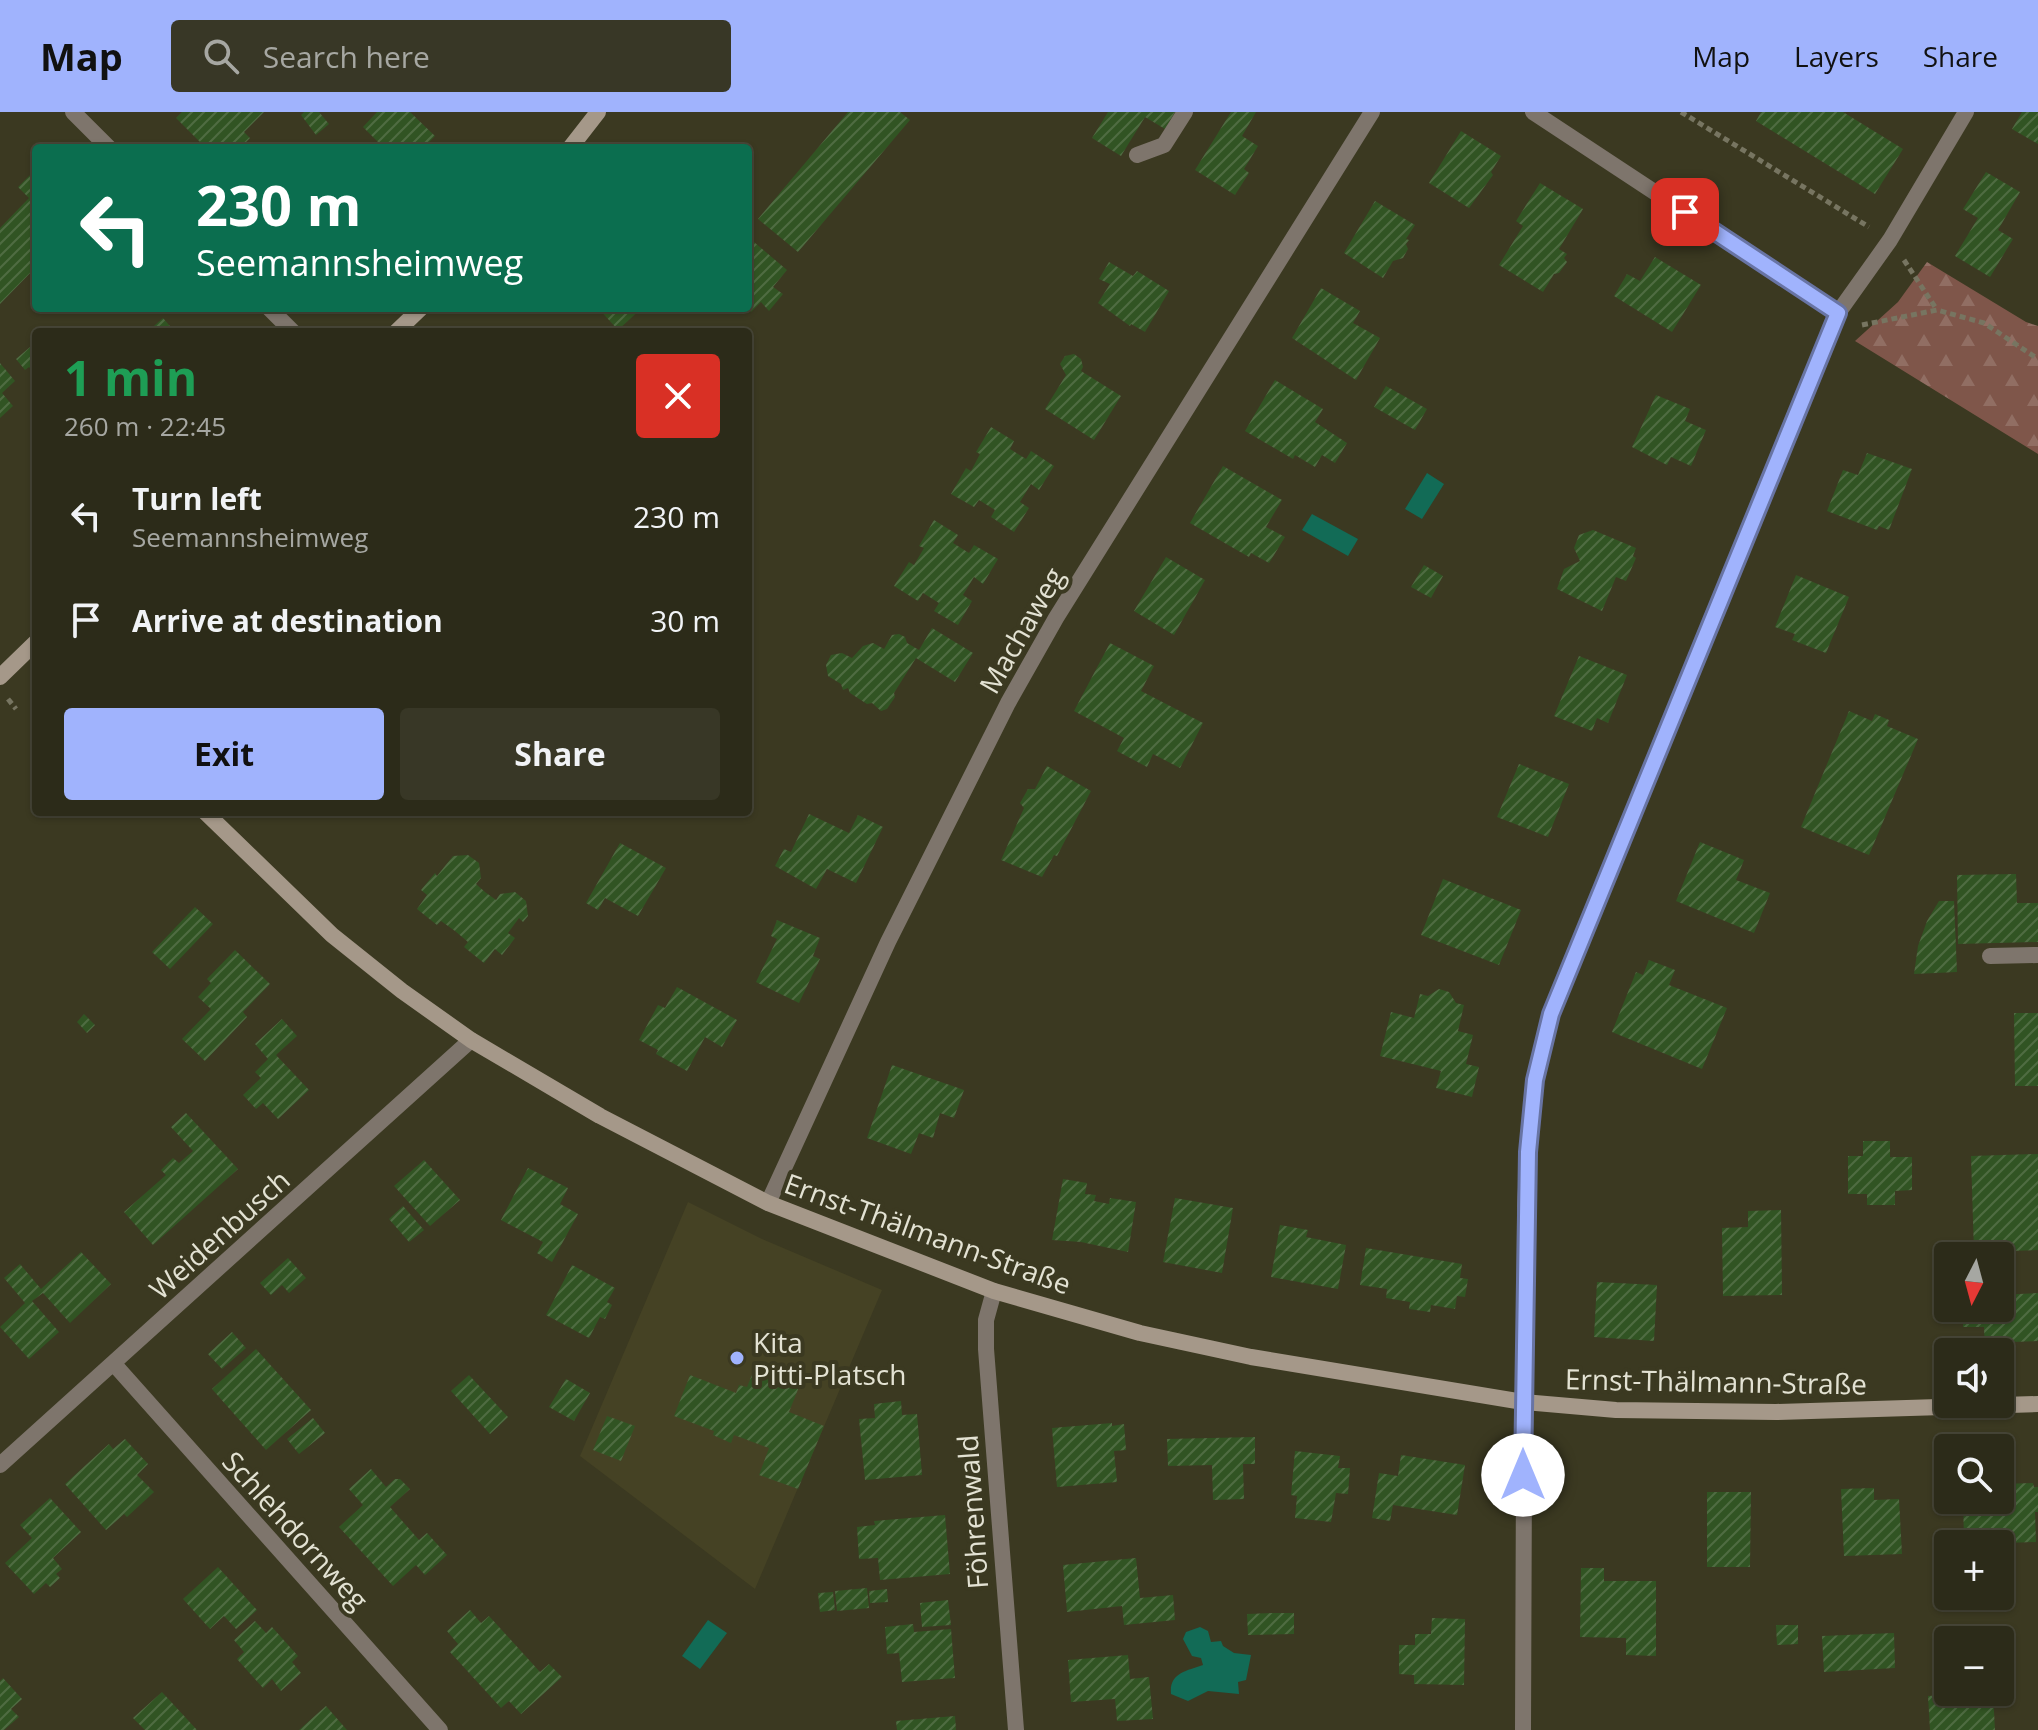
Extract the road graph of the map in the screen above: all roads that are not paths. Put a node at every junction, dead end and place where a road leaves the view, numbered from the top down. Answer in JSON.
{"nodes":[{"id":1,"x":73,"y":112,"type":"edge"},
{"id":2,"x":598,"y":112,"type":"edge"},
{"id":3,"x":1185,"y":112,"type":"edge"},
{"id":4,"x":1372,"y":112,"type":"edge"},
{"id":5,"x":1533,"y":112,"type":"edge"},
{"id":6,"x":1966,"y":112,"type":"edge"},
{"id":7,"x":105,"y":144,"type":"edge"},
{"id":8,"x":573,"y":144,"type":"edge"},
{"id":9,"x":1137,"y":155,"type":"dead end"},
{"id":10,"x":273,"y":312,"type":"edge"},
{"id":11,"x":417,"y":312,"type":"edge"},
{"id":12,"x":1838,"y":313,"type":"junction"},
{"id":13,"x":289,"y":328,"type":"edge"},
{"id":14,"x":400,"y":328,"type":"edge"},
{"id":15,"x":32,"y":647,"type":"edge"},
{"id":16,"x":0,"y":677,"type":"edge"},
{"id":17,"x":209,"y":816,"type":"edge"},
{"id":18,"x":2038,"y":955,"type":"edge"},
{"id":19,"x":1990,"y":956,"type":"dead end"},
{"id":20,"x":471,"y":1040,"type":"junction"},
{"id":21,"x":768,"y":1203,"type":"junction"},
{"id":22,"x":994,"y":1291,"type":"junction"},
{"id":23,"x":114,"y":1364,"type":"junction"},
{"id":24,"x":1523,"y":1402,"type":"junction"},
{"id":25,"x":2038,"y":1404,"type":"edge"},
{"id":26,"x":0,"y":1465,"type":"edge"},
{"id":27,"x":440,"y":1730,"type":"edge"},
{"id":28,"x":1016,"y":1730,"type":"edge"},
{"id":29,"x":1523,"y":1730,"type":"edge"}],
"edges":[{"from":1,"to":7,"type":"street"},
{"from":2,"to":8,"type":"street"},
{"from":3,"to":9,"type":"street"},
{"from":4,"to":21,"type":"street","name":"Machaweg"},
{"from":5,"to":12,"type":"street"},
{"from":6,"to":12,"type":"street"},
{"from":10,"to":13,"type":"street"},
{"from":11,"to":14,"type":"street"},
{"from":12,"to":24,"type":"street"},
{"from":15,"to":16,"type":"street"},
{"from":17,"to":20,"type":"street","name":"Ernst-Thälmann-Straße"},
{"from":18,"to":19,"type":"street"},
{"from":20,"to":21,"type":"street","name":"Ernst-Thälmann-Straße"},
{"from":20,"to":23,"type":"street","name":"Weidenbusch"},
{"from":21,"to":22,"type":"street","name":"Ernst-Thälmann-Straße"},
{"from":22,"to":24,"type":"street","name":"Ernst-Thälmann-Straße"},
{"from":22,"to":28,"type":"street","name":"Föhrenwald"},
{"from":23,"to":26,"type":"street","name":"Weidenbusch"},
{"from":23,"to":27,"type":"street","name":"Schlehdornweg"},
{"from":24,"to":25,"type":"street","name":"Ernst-Thälmann-Straße"},
{"from":24,"to":29,"type":"street"}]}
